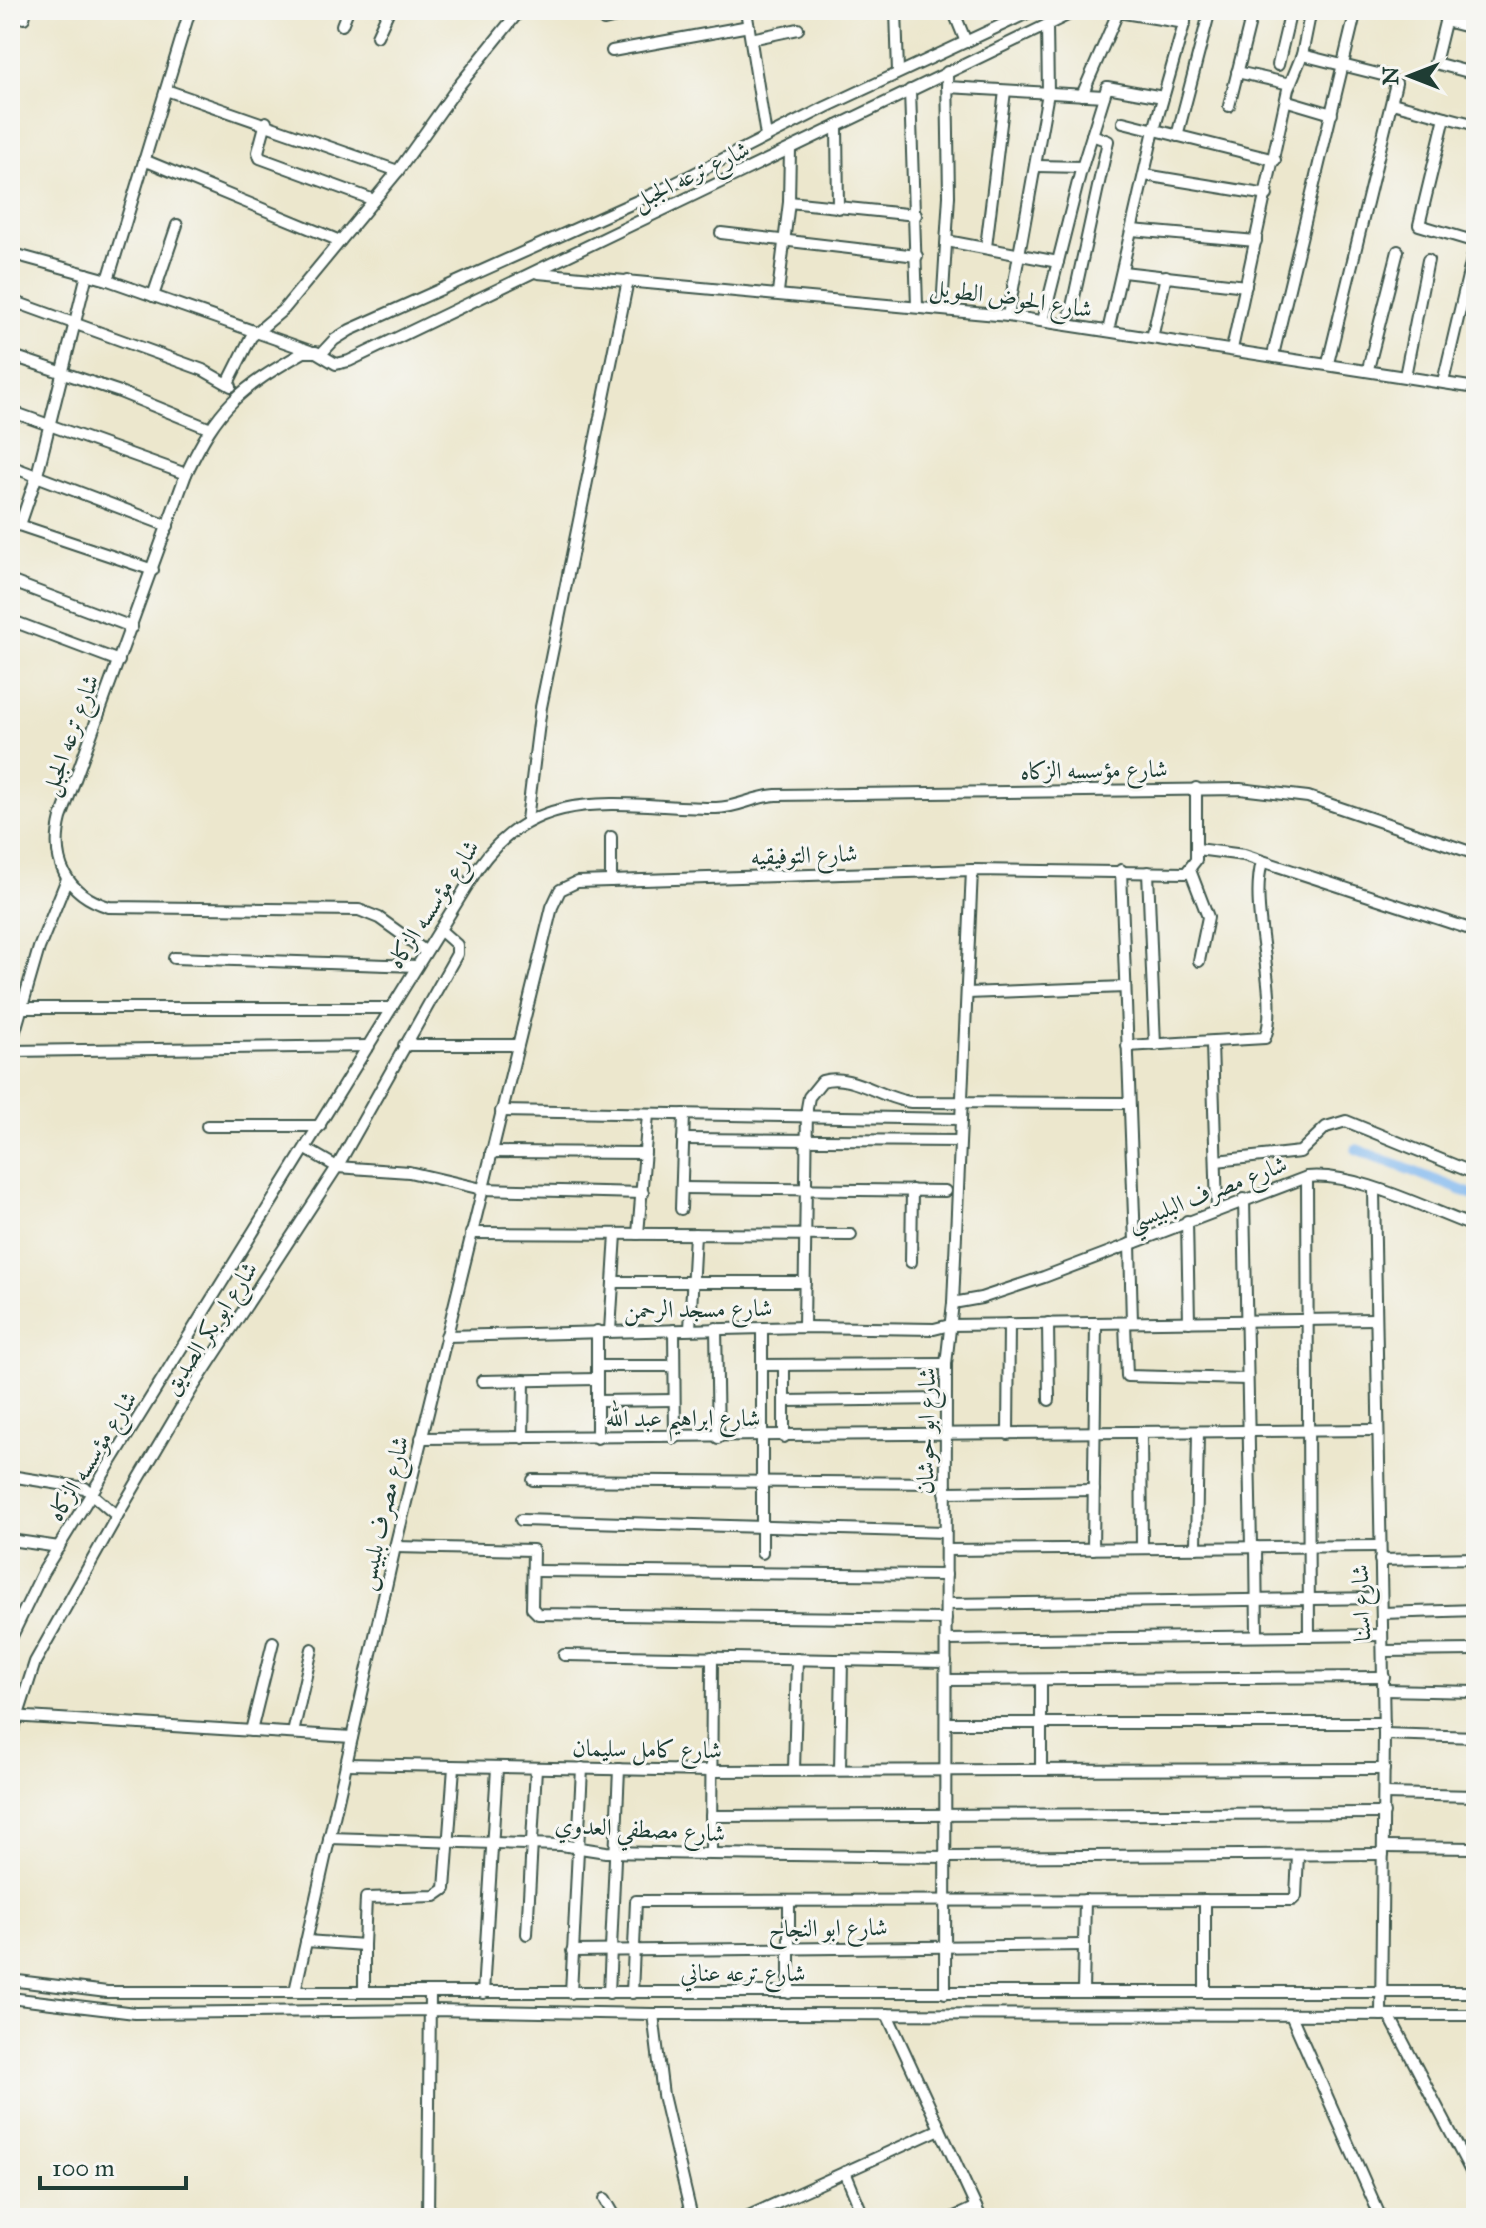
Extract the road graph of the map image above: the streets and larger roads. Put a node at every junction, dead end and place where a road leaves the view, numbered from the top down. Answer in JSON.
{"nodes":[{"id":1,"x":190,"y":10,"type":"edge"},
{"id":2,"x":348,"y":10,"type":"edge"},
{"id":3,"x":389,"y":10,"type":"edge"},
{"id":4,"x":520,"y":10,"type":"edge"},
{"id":5,"x":646,"y":10,"type":"edge"},
{"id":6,"x":746,"y":10,"type":"edge"},
{"id":7,"x":896,"y":10,"type":"edge"},
{"id":8,"x":953,"y":10,"type":"edge"},
{"id":9,"x":1034,"y":10,"type":"edge"},
{"id":10,"x":1078,"y":10,"type":"edge"},
{"id":11,"x":1188,"y":10,"type":"edge"},
{"id":12,"x":1210,"y":10,"type":"edge"},
{"id":13,"x":1253,"y":10,"type":"edge"},
{"id":14,"x":1291,"y":10,"type":"edge"},
{"id":15,"x":1311,"y":10,"type":"edge"},
{"id":16,"x":1356,"y":10,"type":"edge"},
{"id":17,"x":1118,"y":11,"type":"edge"},
{"id":18,"x":1017,"y":14,"type":"edge"},
{"id":19,"x":1446,"y":16,"type":"edge"},
{"id":20,"x":604,"y":20,"type":"dead end"},
{"id":21,"x":1185,"y":23,"type":"junction"},
{"id":22,"x":342,"y":25,"type":"dead end"},
{"id":23,"x":1047,"y":25,"type":"junction"},
{"id":24,"x":749,"y":26,"type":"junction"},
{"id":25,"x":798,"y":29,"type":"dead end"},
{"id":26,"x":1476,"y":29,"type":"edge"},
{"id":27,"x":377,"y":36,"type":"dead end"},
{"id":28,"x":1181,"y":36,"type":"junction"},
{"id":29,"x":751,"y":39,"type":"junction"},
{"id":30,"x":1201,"y":40,"type":"junction"},
{"id":31,"x":966,"y":42,"type":"junction"},
{"id":32,"x":612,"y":51,"type":"dead end"},
{"id":33,"x":1302,"y":55,"type":"junction"},
{"id":34,"x":1278,"y":65,"type":"dead end"},
{"id":35,"x":1343,"y":65,"type":"junction"},
{"id":36,"x":904,"y":71,"type":"junction"},
{"id":37,"x":947,"y":72,"type":"junction"},
{"id":38,"x":1237,"y":72,"type":"junction"},
{"id":39,"x":1476,"y":74,"type":"edge"},
{"id":40,"x":1290,"y":84,"type":"junction"},
{"id":41,"x":913,"y":87,"type":"junction"},
{"id":42,"x":947,"y":87,"type":"junction"},
{"id":43,"x":166,"y":90,"type":"junction"},
{"id":44,"x":1005,"y":91,"type":"junction"},
{"id":45,"x":1048,"y":93,"type":"junction"},
{"id":46,"x":1082,"y":95,"type":"junction"},
{"id":47,"x":1104,"y":96,"type":"junction"},
{"id":48,"x":1163,"y":97,"type":"junction"},
{"id":49,"x":1288,"y":101,"type":"junction"},
{"id":50,"x":1392,"y":103,"type":"junction"},
{"id":51,"x":1229,"y":106,"type":"dead end"},
{"id":52,"x":1332,"y":114,"type":"junction"},
{"id":53,"x":1445,"y":117,"type":"junction"},
{"id":54,"x":266,"y":122,"type":"junction"},
{"id":55,"x":1123,"y":122,"type":"dead end"},
{"id":56,"x":1476,"y":125,"type":"edge"},
{"id":57,"x":837,"y":126,"type":"junction"},
{"id":58,"x":1154,"y":130,"type":"junction"},
{"id":59,"x":1092,"y":135,"type":"junction"},
{"id":60,"x":766,"y":136,"type":"junction"},
{"id":61,"x":1177,"y":136,"type":"junction"},
{"id":62,"x":790,"y":149,"type":"junction"},
{"id":63,"x":144,"y":160,"type":"junction"},
{"id":64,"x":1275,"y":160,"type":"junction"},
{"id":65,"x":1037,"y":166,"type":"junction"},
{"id":66,"x":1082,"y":167,"type":"junction"},
{"id":67,"x":398,"y":171,"type":"junction"},
{"id":68,"x":1145,"y":175,"type":"junction"},
{"id":69,"x":1267,"y":195,"type":"junction"},
{"id":70,"x":374,"y":200,"type":"junction"},
{"id":71,"x":789,"y":202,"type":"junction"},
{"id":72,"x":838,"y":208,"type":"junction"},
{"id":73,"x":916,"y":215,"type":"junction"},
{"id":74,"x":177,"y":225,"type":"dead end"},
{"id":75,"x":1132,"y":230,"type":"junction"},
{"id":76,"x":721,"y":233,"type":"dead end"},
{"id":77,"x":784,"y":240,"type":"junction"},
{"id":78,"x":340,"y":241,"type":"junction"},
{"id":79,"x":947,"y":241,"type":"junction"},
{"id":80,"x":1256,"y":241,"type":"junction"},
{"id":81,"x":1476,"y":242,"type":"edge"},
{"id":82,"x":986,"y":247,"type":"junction"},
{"id":83,"x":1398,"y":251,"type":"dead end"},
{"id":84,"x":10,"y":253,"type":"edge"},
{"id":85,"x":1020,"y":253,"type":"junction"},
{"id":86,"x":917,"y":256,"type":"junction"},
{"id":87,"x":1428,"y":260,"type":"dead end"},
{"id":88,"x":1058,"y":262,"type":"junction"},
{"id":89,"x":1123,"y":272,"type":"junction"},
{"id":90,"x":538,"y":273,"type":"junction"},
{"id":91,"x":87,"y":274,"type":"junction"},
{"id":92,"x":1166,"y":276,"type":"junction"},
{"id":93,"x":108,"y":280,"type":"junction"},
{"id":94,"x":628,"y":280,"type":"junction"},
{"id":95,"x":1246,"y":286,"type":"junction"},
{"id":96,"x":778,"y":292,"type":"junction"},
{"id":97,"x":153,"y":296,"type":"junction"},
{"id":98,"x":10,"y":300,"type":"edge"},
{"id":99,"x":917,"y":306,"type":"junction"},
{"id":100,"x":942,"y":309,"type":"junction"},
{"id":101,"x":1008,"y":316,"type":"junction"},
{"id":102,"x":1043,"y":321,"type":"junction"},
{"id":103,"x":74,"y":322,"type":"junction"},
{"id":104,"x":1068,"y":325,"type":"junction"},
{"id":105,"x":1108,"y":331,"type":"junction"},
{"id":106,"x":255,"y":332,"type":"junction"},
{"id":107,"x":1152,"y":338,"type":"junction"},
{"id":108,"x":1232,"y":349,"type":"junction"},
{"id":109,"x":315,"y":353,"type":"junction"},
{"id":110,"x":10,"y":355,"type":"edge"},
{"id":111,"x":1273,"y":355,"type":"junction"},
{"id":112,"x":1328,"y":363,"type":"junction"},
{"id":113,"x":1368,"y":369,"type":"junction"},
{"id":114,"x":61,"y":372,"type":"junction"},
{"id":115,"x":1405,"y":376,"type":"junction"},
{"id":116,"x":1443,"y":382,"type":"junction"},
{"id":117,"x":228,"y":383,"type":"junction"},
{"id":118,"x":1476,"y":388,"type":"edge"},
{"id":119,"x":239,"y":393,"type":"junction"},
{"id":120,"x":10,"y":411,"type":"edge"},
{"id":121,"x":47,"y":423,"type":"junction"},
{"id":122,"x":208,"y":428,"type":"junction"},
{"id":123,"x":10,"y":466,"type":"edge"},
{"id":124,"x":186,"y":474,"type":"junction"},
{"id":125,"x":37,"y":475,"type":"junction"},
{"id":126,"x":15,"y":524,"type":"edge"},
{"id":127,"x":168,"y":526,"type":"junction"},
{"id":128,"x":153,"y":570,"type":"junction"},
{"id":129,"x":10,"y":581,"type":"edge"},
{"id":130,"x":10,"y":620,"type":"edge"},
{"id":131,"x":132,"y":627,"type":"junction"},
{"id":132,"x":119,"y":661,"type":"junction"},
{"id":133,"x":1196,"y":788,"type":"junction"},
{"id":134,"x":527,"y":820,"type":"junction"},
{"id":135,"x":611,"y":837,"type":"dead end"},
{"id":136,"x":1197,"y":849,"type":"junction"},
{"id":137,"x":1476,"y":854,"type":"edge"},
{"id":138,"x":1262,"y":862,"type":"junction"},
{"id":139,"x":972,"y":870,"type":"junction"},
{"id":140,"x":1121,"y":870,"type":"junction"},
{"id":141,"x":1190,"y":870,"type":"junction"},
{"id":142,"x":1148,"y":872,"type":"junction"},
{"id":143,"x":67,"y":879,"type":"junction"},
{"id":144,"x":611,"y":881,"type":"junction"},
{"id":145,"x":1476,"y":931,"type":"edge"},
{"id":146,"x":437,"y":934,"type":"junction"},
{"id":147,"x":425,"y":951,"type":"junction"},
{"id":148,"x":174,"y":958,"type":"dead end"},
{"id":149,"x":1199,"y":961,"type":"dead end"},
{"id":150,"x":417,"y":966,"type":"junction"},
{"id":151,"x":1125,"y":987,"type":"junction"},
{"id":152,"x":967,"y":993,"type":"junction"},
{"id":153,"x":21,"y":1008,"type":"junction"},
{"id":154,"x":389,"y":1008,"type":"junction"},
{"id":155,"x":1212,"y":1043,"type":"junction"},
{"id":156,"x":404,"y":1045,"type":"junction"},
{"id":157,"x":517,"y":1045,"type":"junction"},
{"id":158,"x":1155,"y":1045,"type":"junction"},
{"id":159,"x":369,"y":1046,"type":"junction"},
{"id":160,"x":1127,"y":1046,"type":"junction"},
{"id":161,"x":10,"y":1050,"type":"edge"},
{"id":162,"x":962,"y":1103,"type":"junction"},
{"id":163,"x":1128,"y":1103,"type":"junction"},
{"id":164,"x":501,"y":1111,"type":"junction"},
{"id":165,"x":648,"y":1114,"type":"junction"},
{"id":166,"x":684,"y":1114,"type":"junction"},
{"id":167,"x":807,"y":1116,"type":"junction"},
{"id":168,"x":961,"y":1119,"type":"junction"},
{"id":169,"x":207,"y":1126,"type":"dead end"},
{"id":170,"x":320,"y":1126,"type":"junction"},
{"id":171,"x":683,"y":1139,"type":"junction"},
{"id":172,"x":807,"y":1140,"type":"junction"},
{"id":173,"x":960,"y":1141,"type":"junction"},
{"id":174,"x":306,"y":1149,"type":"junction"},
{"id":175,"x":491,"y":1152,"type":"junction"},
{"id":176,"x":645,"y":1153,"type":"junction"},
{"id":177,"x":1216,"y":1161,"type":"junction"},
{"id":178,"x":337,"y":1167,"type":"junction"},
{"id":179,"x":1476,"y":1174,"type":"edge"},
{"id":180,"x":1307,"y":1177,"type":"junction"},
{"id":181,"x":682,"y":1188,"type":"junction"},
{"id":182,"x":482,"y":1189,"type":"junction"},
{"id":183,"x":806,"y":1190,"type":"junction"},
{"id":184,"x":912,"y":1190,"type":"junction"},
{"id":185,"x":1374,"y":1190,"type":"junction"},
{"id":186,"x":945,"y":1191,"type":"dead end"},
{"id":187,"x":643,"y":1193,"type":"junction"},
{"id":188,"x":1244,"y":1199,"type":"junction"},
{"id":189,"x":681,"y":1209,"type":"dead end"},
{"id":190,"x":1217,"y":1209,"type":"junction"},
{"id":191,"x":1187,"y":1221,"type":"junction"},
{"id":192,"x":1476,"y":1227,"type":"edge"},
{"id":193,"x":471,"y":1233,"type":"junction"},
{"id":194,"x":616,"y":1234,"type":"junction"},
{"id":195,"x":638,"y":1234,"type":"junction"},
{"id":196,"x":695,"y":1234,"type":"junction"},
{"id":197,"x":805,"y":1234,"type":"junction"},
{"id":198,"x":851,"y":1235,"type":"dead end"},
{"id":199,"x":1133,"y":1243,"type":"junction"},
{"id":200,"x":911,"y":1262,"type":"dead end"},
{"id":201,"x":613,"y":1282,"type":"junction"},
{"id":202,"x":692,"y":1282,"type":"junction"},
{"id":203,"x":805,"y":1282,"type":"junction"},
{"id":204,"x":953,"y":1303,"type":"junction"},
{"id":205,"x":1376,"y":1319,"type":"junction"},
{"id":206,"x":1307,"y":1320,"type":"junction"},
{"id":207,"x":1246,"y":1321,"type":"junction"},
{"id":208,"x":1128,"y":1322,"type":"junction"},
{"id":209,"x":1189,"y":1322,"type":"junction"},
{"id":210,"x":1048,"y":1323,"type":"junction"},
{"id":211,"x":1096,"y":1323,"type":"junction"},
{"id":212,"x":1009,"y":1324,"type":"junction"},
{"id":213,"x":950,"y":1325,"type":"junction"},
{"id":214,"x":804,"y":1327,"type":"junction"},
{"id":215,"x":716,"y":1328,"type":"junction"},
{"id":216,"x":762,"y":1328,"type":"junction"},
{"id":217,"x":690,"y":1329,"type":"junction"},
{"id":218,"x":674,"y":1330,"type":"junction"},
{"id":219,"x":597,"y":1331,"type":"junction"},
{"id":220,"x":610,"y":1331,"type":"junction"},
{"id":221,"x":446,"y":1336,"type":"junction"},
{"id":222,"x":946,"y":1364,"type":"junction"},
{"id":223,"x":762,"y":1365,"type":"junction"},
{"id":224,"x":784,"y":1365,"type":"junction"},
{"id":225,"x":597,"y":1366,"type":"junction"},
{"id":226,"x":674,"y":1366,"type":"junction"},
{"id":227,"x":597,"y":1379,"type":"junction"},
{"id":228,"x":1247,"y":1379,"type":"junction"},
{"id":229,"x":524,"y":1380,"type":"junction"},
{"id":230,"x":482,"y":1381,"type":"dead end"},
{"id":231,"x":945,"y":1399,"type":"junction"},
{"id":232,"x":674,"y":1400,"type":"junction"},
{"id":233,"x":1049,"y":1400,"type":"dead end"},
{"id":234,"x":597,"y":1401,"type":"junction"},
{"id":235,"x":784,"y":1401,"type":"junction"},
{"id":236,"x":1308,"y":1430,"type":"junction"},
{"id":237,"x":1377,"y":1430,"type":"junction"},
{"id":238,"x":1248,"y":1431,"type":"junction"},
{"id":239,"x":1141,"y":1432,"type":"junction"},
{"id":240,"x":1198,"y":1432,"type":"junction"},
{"id":241,"x":1094,"y":1433,"type":"junction"},
{"id":242,"x":945,"y":1434,"type":"junction"},
{"id":243,"x":1008,"y":1434,"type":"junction"},
{"id":244,"x":784,"y":1437,"type":"junction"},
{"id":245,"x":421,"y":1438,"type":"junction"},
{"id":246,"x":523,"y":1438,"type":"junction"},
{"id":247,"x":597,"y":1438,"type":"junction"},
{"id":248,"x":675,"y":1438,"type":"junction"},
{"id":249,"x":718,"y":1438,"type":"junction"},
{"id":250,"x":762,"y":1438,"type":"junction"},
{"id":251,"x":10,"y":1476,"type":"edge"},
{"id":252,"x":533,"y":1480,"type":"dead end"},
{"id":253,"x":762,"y":1482,"type":"junction"},
{"id":254,"x":945,"y":1488,"type":"junction"},
{"id":255,"x":1094,"y":1490,"type":"junction"},
{"id":256,"x":91,"y":1493,"type":"junction"},
{"id":257,"x":117,"y":1516,"type":"junction"},
{"id":258,"x":521,"y":1520,"type":"dead end"},
{"id":259,"x":762,"y":1527,"type":"junction"},
{"id":260,"x":945,"y":1532,"type":"junction"},
{"id":261,"x":10,"y":1540,"type":"edge"},
{"id":262,"x":1379,"y":1546,"type":"junction"},
{"id":263,"x":59,"y":1547,"type":"junction"},
{"id":264,"x":395,"y":1547,"type":"junction"},
{"id":265,"x":1254,"y":1547,"type":"junction"},
{"id":266,"x":1308,"y":1547,"type":"junction"},
{"id":267,"x":1142,"y":1548,"type":"junction"},
{"id":268,"x":1196,"y":1548,"type":"junction"},
{"id":269,"x":1093,"y":1549,"type":"junction"},
{"id":270,"x":946,"y":1550,"type":"junction"},
{"id":271,"x":762,"y":1553,"type":"dead end"},
{"id":272,"x":1476,"y":1558,"type":"edge"},
{"id":273,"x":1380,"y":1560,"type":"junction"},
{"id":274,"x":534,"y":1571,"type":"junction"},
{"id":275,"x":946,"y":1575,"type":"junction"},
{"id":276,"x":1381,"y":1598,"type":"junction"},
{"id":277,"x":1308,"y":1599,"type":"junction"},
{"id":278,"x":1257,"y":1600,"type":"junction"},
{"id":279,"x":946,"y":1604,"type":"junction"},
{"id":280,"x":1476,"y":1610,"type":"edge"},
{"id":281,"x":1382,"y":1613,"type":"junction"},
{"id":282,"x":946,"y":1619,"type":"junction"},
{"id":283,"x":1382,"y":1635,"type":"junction"},
{"id":284,"x":1257,"y":1636,"type":"junction"},
{"id":285,"x":1309,"y":1636,"type":"junction"},
{"id":286,"x":10,"y":1640,"type":"edge"},
{"id":287,"x":946,"y":1640,"type":"junction"},
{"id":288,"x":273,"y":1642,"type":"dead end"},
{"id":289,"x":312,"y":1649,"type":"dead end"},
{"id":290,"x":1476,"y":1650,"type":"edge"},
{"id":291,"x":1383,"y":1651,"type":"junction"},
{"id":292,"x":564,"y":1655,"type":"dead end"},
{"id":293,"x":712,"y":1657,"type":"junction"},
{"id":294,"x":797,"y":1659,"type":"junction"},
{"id":295,"x":842,"y":1660,"type":"junction"},
{"id":296,"x":946,"y":1662,"type":"junction"},
{"id":297,"x":1384,"y":1677,"type":"junction"},
{"id":298,"x":947,"y":1680,"type":"junction"},
{"id":299,"x":1041,"y":1680,"type":"junction"},
{"id":300,"x":1384,"y":1690,"type":"junction"},
{"id":301,"x":1476,"y":1692,"type":"edge"},
{"id":302,"x":13,"y":1717,"type":"edge"},
{"id":303,"x":947,"y":1723,"type":"junction"},
{"id":304,"x":1041,"y":1723,"type":"junction"},
{"id":305,"x":1384,"y":1728,"type":"junction"},
{"id":306,"x":251,"y":1731,"type":"junction"},
{"id":307,"x":293,"y":1733,"type":"junction"},
{"id":308,"x":352,"y":1737,"type":"junction"},
{"id":309,"x":1476,"y":1737,"type":"edge"},
{"id":310,"x":10,"y":1740,"type":"edge"},
{"id":311,"x":346,"y":1764,"type":"junction"},
{"id":312,"x":454,"y":1767,"type":"junction"},
{"id":313,"x":497,"y":1768,"type":"junction"},
{"id":314,"x":536,"y":1768,"type":"junction"},
{"id":315,"x":582,"y":1768,"type":"junction"},
{"id":316,"x":619,"y":1769,"type":"junction"},
{"id":317,"x":947,"y":1769,"type":"junction"},
{"id":318,"x":1041,"y":1769,"type":"junction"},
{"id":319,"x":1384,"y":1769,"type":"junction"},
{"id":320,"x":794,"y":1770,"type":"junction"},
{"id":321,"x":840,"y":1770,"type":"junction"},
{"id":322,"x":711,"y":1771,"type":"junction"},
{"id":323,"x":1384,"y":1794,"type":"junction"},
{"id":324,"x":1476,"y":1796,"type":"edge"},
{"id":325,"x":1384,"y":1813,"type":"junction"},
{"id":326,"x":947,"y":1814,"type":"junction"},
{"id":327,"x":711,"y":1816,"type":"junction"},
{"id":328,"x":329,"y":1838,"type":"junction"},
{"id":329,"x":450,"y":1841,"type":"junction"},
{"id":330,"x":493,"y":1842,"type":"junction"},
{"id":331,"x":532,"y":1843,"type":"junction"},
{"id":332,"x":578,"y":1847,"type":"junction"},
{"id":333,"x":1476,"y":1848,"type":"edge"},
{"id":334,"x":1383,"y":1851,"type":"junction"},
{"id":335,"x":615,"y":1852,"type":"junction"},
{"id":336,"x":711,"y":1854,"type":"junction"},
{"id":337,"x":1298,"y":1855,"type":"junction"},
{"id":338,"x":948,"y":1857,"type":"junction"},
{"id":339,"x":1085,"y":1900,"type":"junction"},
{"id":340,"x":1205,"y":1900,"type":"junction"},
{"id":341,"x":789,"y":1901,"type":"junction"},
{"id":342,"x":947,"y":1902,"type":"junction"},
{"id":343,"x":527,"y":1934,"type":"dead end"},
{"id":344,"x":306,"y":1941,"type":"junction"},
{"id":345,"x":364,"y":1945,"type":"junction"},
{"id":346,"x":1084,"y":1945,"type":"junction"},
{"id":347,"x":946,"y":1946,"type":"junction"},
{"id":348,"x":789,"y":1948,"type":"junction"},
{"id":349,"x":572,"y":1951,"type":"junction"},
{"id":350,"x":611,"y":1951,"type":"junction"},
{"id":351,"x":633,"y":1951,"type":"junction"},
{"id":352,"x":10,"y":1980,"type":"edge"},
{"id":353,"x":1205,"y":1990,"type":"junction"},
{"id":354,"x":295,"y":1991,"type":"junction"},
{"id":355,"x":1083,"y":1991,"type":"junction"},
{"id":356,"x":364,"y":1992,"type":"junction"},
{"id":357,"x":1381,"y":1992,"type":"junction"},
{"id":358,"x":1476,"y":1992,"type":"edge"},
{"id":359,"x":483,"y":1993,"type":"junction"},
{"id":360,"x":571,"y":1993,"type":"junction"},
{"id":361,"x":609,"y":1993,"type":"junction"},
{"id":362,"x":632,"y":1993,"type":"junction"},
{"id":363,"x":789,"y":1993,"type":"junction"},
{"id":364,"x":945,"y":1993,"type":"junction"},
{"id":365,"x":430,"y":1994,"type":"junction"},
{"id":366,"x":10,"y":1998,"type":"edge"},
{"id":367,"x":431,"y":2010,"type":"junction"},
{"id":368,"x":653,"y":2014,"type":"junction"},
{"id":369,"x":887,"y":2014,"type":"junction"},
{"id":370,"x":1291,"y":2015,"type":"junction"},
{"id":371,"x":1385,"y":2015,"type":"junction"},
{"id":372,"x":1476,"y":2015,"type":"edge"},
{"id":373,"x":940,"y":2129,"type":"junction"},
{"id":374,"x":845,"y":2172,"type":"junction"},
{"id":375,"x":1476,"y":2181,"type":"edge"},
{"id":376,"x":605,"y":2199,"type":"dead end"},
{"id":377,"x":979,"y":2213,"type":"edge"},
{"id":378,"x":428,"y":2218,"type":"edge"},
{"id":379,"x":616,"y":2218,"type":"edge"},
{"id":380,"x":692,"y":2218,"type":"edge"},
{"id":381,"x":746,"y":2218,"type":"edge"},
{"id":382,"x":864,"y":2218,"type":"edge"},
{"id":383,"x":952,"y":2218,"type":"edge"},
{"id":384,"x":1381,"y":2218,"type":"edge"}],
"edges":[{"from":1,"to":43,"type":"street"},
{"from":2,"to":22,"type":"street"},
{"from":3,"to":27,"type":"street"},
{"from":4,"to":67,"type":"street"},
{"from":5,"to":20,"type":"street"},
{"from":6,"to":24,"type":"street"},
{"from":7,"to":36,"type":"street"},
{"from":8,"to":31,"type":"street"},
{"from":9,"to":18,"type":"street","name":"شارع ترعه الجبل"},
{"from":10,"to":23,"type":"street","name":"شارع ترعه الجبل"},
{"from":11,"to":21,"type":"street"},
{"from":12,"to":30,"type":"street"},
{"from":13,"to":38,"type":"street"},
{"from":14,"to":34,"type":"street"},
{"from":15,"to":33,"type":"street"},
{"from":16,"to":35,"type":"street"},
{"from":17,"to":21,"type":"street"},
{"from":17,"to":46,"type":"street"},
{"from":18,"to":31,"type":"street","name":"شارع ترعه الجبل"},
{"from":19,"to":26,"type":"street"},
{"from":19,"to":39,"type":"street"},
{"from":21,"to":28,"type":"street"},
{"from":23,"to":37,"type":"street","name":"شارع ترعه الجبل"},
{"from":23,"to":45,"type":"street"},
{"from":24,"to":29,"type":"street"},
{"from":24,"to":32,"type":"street"},
{"from":25,"to":29,"type":"street"},
{"from":28,"to":30,"type":"street"},
{"from":28,"to":48,"type":"street"},
{"from":29,"to":60,"type":"street"},
{"from":30,"to":61,"type":"street"},
{"from":31,"to":36,"type":"street","name":"شارع ترعه الجبل"},
{"from":33,"to":35,"type":"street"},
{"from":33,"to":40,"type":"street"},
{"from":35,"to":50,"type":"street"},
{"from":35,"to":52,"type":"street"},
{"from":36,"to":41,"type":"street"},
{"from":36,"to":60,"type":"street","name":"شارع ترعه الجبل"},
{"from":37,"to":41,"type":"street","name":"شارع ترعه الجبل"},
{"from":37,"to":42,"type":"street"},
{"from":38,"to":40,"type":"street"},
{"from":38,"to":51,"type":"street"},
{"from":40,"to":49,"type":"street"},
{"from":41,"to":57,"type":"street","name":"شارع ترعه الجبل"},
{"from":41,"to":73,"type":"street"},
{"from":42,"to":44,"type":"street"},
{"from":42,"to":79,"type":"street"},
{"from":43,"to":54,"type":"street"},
{"from":43,"to":63,"type":"street"},
{"from":44,"to":45,"type":"street"},
{"from":44,"to":82,"type":"street"},
{"from":45,"to":46,"type":"street"},
{"from":45,"to":65,"type":"street"},
{"from":46,"to":47,"type":"street"},
{"from":47,"to":48,"type":"street"},
{"from":47,"to":59,"type":"street"},
{"from":48,"to":58,"type":"street"},
{"from":49,"to":52,"type":"street"},
{"from":49,"to":64,"type":"street"},
{"from":50,"to":53,"type":"street"},
{"from":50,"to":112,"type":"street"},
{"from":52,"to":111,"type":"street"},
{"from":53,"to":56,"type":"street"},
{"from":53,"to":81,"type":"street"},
{"from":54,"to":67,"type":"street"},
{"from":54,"to":70,"type":"street"},
{"from":55,"to":58,"type":"street"},
{"from":57,"to":62,"type":"street","name":"شارع ترعه الجبل"},
{"from":57,"to":72,"type":"street"},
{"from":58,"to":61,"type":"street"},
{"from":58,"to":68,"type":"street"},
{"from":59,"to":66,"type":"street"},
{"from":59,"to":104,"type":"street"},
{"from":60,"to":109,"type":"street","name":"شارع ترعه الجبل"},
{"from":61,"to":64,"type":"street"},
{"from":62,"to":71,"type":"street"},
{"from":62,"to":90,"type":"street","name":"شارع ترعه الجبل"},
{"from":63,"to":78,"type":"street"},
{"from":63,"to":93,"type":"street"},
{"from":64,"to":69,"type":"street"},
{"from":65,"to":66,"type":"street"},
{"from":65,"to":85,"type":"street"},
{"from":66,"to":88,"type":"street"},
{"from":67,"to":70,"type":"street"},
{"from":68,"to":69,"type":"street"},
{"from":68,"to":75,"type":"street"},
{"from":69,"to":80,"type":"street"},
{"from":70,"to":78,"type":"street"},
{"from":71,"to":72,"type":"street"},
{"from":71,"to":77,"type":"street"},
{"from":72,"to":73,"type":"street"},
{"from":73,"to":86,"type":"street"},
{"from":74,"to":97,"type":"street"},
{"from":75,"to":80,"type":"street"},
{"from":75,"to":89,"type":"street"},
{"from":76,"to":77,"type":"street"},
{"from":77,"to":86,"type":"street"},
{"from":77,"to":96,"type":"street"},
{"from":78,"to":106,"type":"street"},
{"from":79,"to":82,"type":"street"},
{"from":79,"to":100,"type":"street"},
{"from":80,"to":95,"type":"street"},
{"from":81,"to":116,"type":"street"},
{"from":82,"to":85,"type":"street"},
{"from":83,"to":113,"type":"street"},
{"from":84,"to":91,"type":"street"},
{"from":85,"to":88,"type":"street"},
{"from":85,"to":101,"type":"street"},
{"from":86,"to":99,"type":"street"},
{"from":87,"to":115,"type":"street"},
{"from":88,"to":102,"type":"street"},
{"from":89,"to":92,"type":"street"},
{"from":89,"to":105,"type":"street"},
{"from":90,"to":94,"type":"street","name":"شارع الحوض الطويل"},
{"from":90,"to":109,"type":"street","name":"شارع ترعه الجبل"},
{"from":91,"to":93,"type":"street"},
{"from":91,"to":103,"type":"street"},
{"from":92,"to":95,"type":"street"},
{"from":92,"to":107,"type":"street"},
{"from":93,"to":97,"type":"street"},
{"from":94,"to":96,"type":"street","name":"شارع الحوض الطويل"},
{"from":94,"to":134,"type":"street"},
{"from":95,"to":108,"type":"street"},
{"from":96,"to":99,"type":"street","name":"شارع الحوض الطويل"},
{"from":97,"to":106,"type":"street"},
{"from":98,"to":103,"type":"street"},
{"from":99,"to":100,"type":"street","name":"شارع الحوض الطويل"},
{"from":100,"to":101,"type":"street","name":"شارع الحوض الطويل"},
{"from":101,"to":102,"type":"street","name":"شارع الحوض الطويل"},
{"from":102,"to":104,"type":"street","name":"شارع الحوض الطويل"},
{"from":103,"to":114,"type":"street"},
{"from":103,"to":117,"type":"street"},
{"from":104,"to":105,"type":"street","name":"شارع الحوض الطويل"},
{"from":105,"to":107,"type":"street","name":"شارع الحوض الطويل"},
{"from":106,"to":109,"type":"street"},
{"from":106,"to":117,"type":"street"},
{"from":107,"to":108,"type":"street","name":"شارع الحوض الطويل"},
{"from":108,"to":111,"type":"street","name":"شارع الحوض الطويل"},
{"from":109,"to":119,"type":"street","name":"شارع ترعه الجبل"},
{"from":110,"to":114,"type":"street"},
{"from":111,"to":112,"type":"street","name":"شارع الحوض الطويل"},
{"from":112,"to":113,"type":"street","name":"شارع الحوض الطويل"},
{"from":113,"to":115,"type":"street","name":"شارع الحوض الطويل"},
{"from":114,"to":121,"type":"street"},
{"from":114,"to":122,"type":"street"},
{"from":115,"to":116,"type":"street","name":"شارع الحوض الطويل"},
{"from":116,"to":118,"type":"street","name":"شارع الحوض الطويل"},
{"from":117,"to":119,"type":"street"},
{"from":119,"to":122,"type":"street","name":"شارع ترعه الجبل"},
{"from":120,"to":121,"type":"street"},
{"from":121,"to":124,"type":"street"},
{"from":121,"to":125,"type":"street"},
{"from":122,"to":124,"type":"street","name":"شارع ترعه الجبل"},
{"from":123,"to":125,"type":"street"},
{"from":124,"to":127,"type":"street","name":"شارع ترعه الجبل"},
{"from":125,"to":126,"type":"street"},
{"from":125,"to":127,"type":"street"},
{"from":126,"to":128,"type":"street"},
{"from":127,"to":128,"type":"street","name":"شارع ترعه الجبل"},
{"from":128,"to":131,"type":"street","name":"شارع ترعه الجبل"},
{"from":129,"to":131,"type":"street"},
{"from":130,"to":132,"type":"street"},
{"from":131,"to":132,"type":"street","name":"شارع ترعه الجبل"},
{"from":132,"to":143,"type":"street","name":"شارع ترعه الجبل"},
{"from":133,"to":134,"type":"street","name":"شارع مؤسسه الزكاه"},
{"from":133,"to":136,"type":"street"},
{"from":133,"to":137,"type":"street","name":"شارع مؤسسه الزكاه"},
{"from":134,"to":146,"type":"street","name":"شارع مؤسسه الزكاه"},
{"from":135,"to":144,"type":"street"},
{"from":136,"to":138,"type":"street"},
{"from":136,"to":141,"type":"street"},
{"from":138,"to":145,"type":"street"},
{"from":138,"to":155,"type":"street"},
{"from":139,"to":140,"type":"street","name":"شارع التوفيقيه"},
{"from":139,"to":144,"type":"street","name":"شارع التوفيقيه"},
{"from":139,"to":152,"type":"street","name":"شارع ابو حوشان"},
{"from":140,"to":142,"type":"street","name":"شارع التوفيقيه"},
{"from":140,"to":151,"type":"street"},
{"from":141,"to":142,"type":"street","name":"شارع التوفيقيه"},
{"from":141,"to":149,"type":"street"},
{"from":142,"to":158,"type":"street"},
{"from":143,"to":147,"type":"street"},
{"from":143,"to":153,"type":"street"},
{"from":144,"to":157,"type":"street","name":"شارع التوفيقيه"},
{"from":146,"to":147,"type":"street","name":"شارع مؤسسه الزكاه"},
{"from":146,"to":156,"type":"street","name":"شارع ابو بكر الصديق"},
{"from":147,"to":150,"type":"street","name":"شارع مؤسسه الزكاه"},
{"from":148,"to":150,"type":"street"},
{"from":150,"to":154,"type":"street","name":"شارع مؤسسه الزكاه"},
{"from":151,"to":152,"type":"street"},
{"from":151,"to":160,"type":"street"},
{"from":152,"to":162,"type":"street","name":"شارع ابو حوشان"},
{"from":153,"to":154,"type":"street"},
{"from":153,"to":161,"type":"street"},
{"from":154,"to":159,"type":"street","name":"شارع مؤسسه الزكاه"},
{"from":155,"to":158,"type":"street"},
{"from":155,"to":177,"type":"street"},
{"from":156,"to":157,"type":"street"},
{"from":156,"to":178,"type":"street","name":"شارع ابو بكر الصديق"},
{"from":157,"to":164,"type":"street","name":"شارع مصرف بلبيس"},
{"from":158,"to":160,"type":"street"},
{"from":159,"to":161,"type":"street"},
{"from":159,"to":170,"type":"street","name":"شارع مؤسسه الزكاه"},
{"from":160,"to":163,"type":"street"},
{"from":162,"to":163,"type":"street"},
{"from":162,"to":167,"type":"street"},
{"from":162,"to":168,"type":"street","name":"شارع ابو حوشان"},
{"from":163,"to":199,"type":"street"},
{"from":164,"to":165,"type":"street"},
{"from":164,"to":175,"type":"street","name":"شارع مصرف بلبيس"},
{"from":165,"to":166,"type":"street"},
{"from":165,"to":176,"type":"street"},
{"from":166,"to":167,"type":"street"},
{"from":166,"to":171,"type":"street"},
{"from":167,"to":168,"type":"street"},
{"from":167,"to":172,"type":"street"},
{"from":168,"to":173,"type":"street","name":"شارع ابو حوشان"},
{"from":169,"to":170,"type":"street"},
{"from":170,"to":174,"type":"street","name":"شارع مؤسسه الزكاه"},
{"from":171,"to":172,"type":"street"},
{"from":171,"to":181,"type":"street"},
{"from":172,"to":173,"type":"street"},
{"from":172,"to":183,"type":"street"},
{"from":173,"to":204,"type":"street","name":"شارع ابو حوشان"},
{"from":174,"to":178,"type":"street"},
{"from":174,"to":256,"type":"street","name":"شارع مؤسسه الزكاه"},
{"from":175,"to":176,"type":"street"},
{"from":175,"to":182,"type":"street","name":"شارع مصرف بلبيس"},
{"from":176,"to":187,"type":"street"},
{"from":177,"to":179,"type":"street","name":"شارع مصرف البلبيسي"},
{"from":177,"to":190,"type":"street"},
{"from":178,"to":182,"type":"street"},
{"from":178,"to":257,"type":"street","name":"شارع ابو بكر الصديق"},
{"from":180,"to":185,"type":"street","name":"شارع مصرف البلبيسي"},
{"from":180,"to":188,"type":"street","name":"شارع مصرف البلبيسي"},
{"from":180,"to":206,"type":"street"},
{"from":181,"to":183,"type":"street"},
{"from":181,"to":189,"type":"street"},
{"from":182,"to":187,"type":"street"},
{"from":182,"to":193,"type":"street","name":"شارع مصرف بلبيس"},
{"from":183,"to":184,"type":"street"},
{"from":183,"to":197,"type":"street"},
{"from":184,"to":186,"type":"street"},
{"from":184,"to":200,"type":"street"},
{"from":185,"to":192,"type":"street","name":"شارع مصرف البلبيسي"},
{"from":185,"to":205,"type":"street","name":"شارع اسنا"},
{"from":187,"to":195,"type":"street"},
{"from":188,"to":190,"type":"street","name":"شارع مصرف البلبيسي"},
{"from":188,"to":207,"type":"street"},
{"from":190,"to":191,"type":"street","name":"شارع مصرف البلبيسي"},
{"from":191,"to":199,"type":"street","name":"شارع مصرف البلبيسي"},
{"from":191,"to":209,"type":"street"},
{"from":193,"to":194,"type":"street"},
{"from":193,"to":221,"type":"street","name":"شارع مصرف بلبيس"},
{"from":194,"to":195,"type":"street"},
{"from":194,"to":201,"type":"street"},
{"from":195,"to":196,"type":"street"},
{"from":196,"to":197,"type":"street"},
{"from":196,"to":202,"type":"street"},
{"from":197,"to":198,"type":"street"},
{"from":197,"to":203,"type":"street"},
{"from":199,"to":204,"type":"street","name":"شارع مصرف البلبيسي"},
{"from":199,"to":208,"type":"street"},
{"from":201,"to":202,"type":"street"},
{"from":201,"to":220,"type":"street"},
{"from":202,"to":203,"type":"street"},
{"from":202,"to":217,"type":"street"},
{"from":203,"to":214,"type":"street"},
{"from":204,"to":213,"type":"street","name":"شارع ابو حوشان"},
{"from":205,"to":206,"type":"street","name":"شارع مسجد الرحمن"},
{"from":205,"to":237,"type":"street","name":"شارع اسنا"},
{"from":206,"to":207,"type":"street","name":"شارع مسجد الرحمن"},
{"from":206,"to":236,"type":"street"},
{"from":207,"to":209,"type":"street","name":"شارع مسجد الرحمن"},
{"from":207,"to":228,"type":"street"},
{"from":208,"to":209,"type":"street","name":"شارع مسجد الرحمن"},
{"from":208,"to":211,"type":"street","name":"شارع مسجد الرحمن"},
{"from":208,"to":228,"type":"street"},
{"from":210,"to":211,"type":"street","name":"شارع مسجد الرحمن"},
{"from":210,"to":212,"type":"street","name":"شارع مسجد الرحمن"},
{"from":210,"to":233,"type":"street"},
{"from":211,"to":241,"type":"street"},
{"from":212,"to":213,"type":"street","name":"شارع مسجد الرحمن"},
{"from":212,"to":243,"type":"street"},
{"from":213,"to":214,"type":"street","name":"شارع مسجد الرحمن"},
{"from":213,"to":222,"type":"street","name":"شارع ابو حوشان"},
{"from":214,"to":216,"type":"street","name":"شارع مسجد الرحمن"},
{"from":215,"to":216,"type":"street","name":"شارع مسجد الرحمن"},
{"from":215,"to":217,"type":"street","name":"شارع مسجد الرحمن"},
{"from":215,"to":249,"type":"street"},
{"from":216,"to":223,"type":"street"},
{"from":217,"to":218,"type":"street","name":"شارع مسجد الرحمن"},
{"from":218,"to":220,"type":"street","name":"شارع مسجد الرحمن"},
{"from":218,"to":226,"type":"street"},
{"from":219,"to":220,"type":"street","name":"شارع مسجد الرحمن"},
{"from":219,"to":221,"type":"street","name":"شارع مسجد الرحمن"},
{"from":219,"to":225,"type":"street"},
{"from":221,"to":245,"type":"street","name":"شارع مصرف بلبيس"},
{"from":222,"to":224,"type":"street"},
{"from":222,"to":231,"type":"street","name":"شارع ابو حوشان"},
{"from":223,"to":224,"type":"street"},
{"from":223,"to":250,"type":"street"},
{"from":224,"to":235,"type":"street"},
{"from":225,"to":226,"type":"street"},
{"from":225,"to":227,"type":"street"},
{"from":226,"to":232,"type":"street"},
{"from":227,"to":229,"type":"street"},
{"from":227,"to":234,"type":"street"},
{"from":228,"to":238,"type":"street"},
{"from":229,"to":230,"type":"street"},
{"from":229,"to":246,"type":"street"},
{"from":231,"to":235,"type":"street"},
{"from":231,"to":242,"type":"street","name":"شارع ابو حوشان"},
{"from":232,"to":234,"type":"street"},
{"from":232,"to":248,"type":"street"},
{"from":234,"to":247,"type":"street"},
{"from":235,"to":244,"type":"street"},
{"from":236,"to":237,"type":"street","name":"شارع ابراهيم عبد الله"},
{"from":236,"to":238,"type":"street","name":"شارع ابراهيم عبد الله"},
{"from":236,"to":266,"type":"street"},
{"from":237,"to":262,"type":"street","name":"شارع اسنا"},
{"from":238,"to":240,"type":"street","name":"شارع ابراهيم عبد الله"},
{"from":238,"to":265,"type":"street"},
{"from":239,"to":240,"type":"street","name":"شارع ابراهيم عبد الله"},
{"from":239,"to":241,"type":"street","name":"شارع ابراهيم عبد الله"},
{"from":239,"to":267,"type":"street"},
{"from":240,"to":268,"type":"street"},
{"from":241,"to":243,"type":"street","name":"شارع ابراهيم عبد الله"},
{"from":241,"to":255,"type":"street"},
{"from":242,"to":243,"type":"street","name":"شارع ابراهيم عبد الله"},
{"from":242,"to":244,"type":"street","name":"شارع ابراهيم عبد الله"},
{"from":242,"to":254,"type":"street","name":"شارع ابو حوشان"},
{"from":244,"to":250,"type":"street","name":"شارع ابراهيم عبد الله"},
{"from":245,"to":246,"type":"street","name":"شارع ابراهيم عبد الله"},
{"from":245,"to":264,"type":"street","name":"شارع مصرف بلبيس"},
{"from":246,"to":247,"type":"street","name":"شارع ابراهيم عبد الله"},
{"from":247,"to":248,"type":"street","name":"شارع ابراهيم عبد الله"},
{"from":248,"to":249,"type":"street","name":"شارع ابراهيم عبد الله"},
{"from":249,"to":250,"type":"street","name":"شارع ابراهيم عبد الله"},
{"from":250,"to":253,"type":"street"},
{"from":251,"to":256,"type":"street"},
{"from":252,"to":253,"type":"street"},
{"from":253,"to":254,"type":"street"},
{"from":253,"to":259,"type":"street"},
{"from":254,"to":255,"type":"street"},
{"from":254,"to":260,"type":"street","name":"شارع ابو حوشان"},
{"from":255,"to":269,"type":"street"},
{"from":256,"to":257,"type":"street"},
{"from":256,"to":263,"type":"street","name":"شارع مؤسسه الزكاه"},
{"from":257,"to":302,"type":"street","name":"شارع ابو بكر الصديق"},
{"from":258,"to":259,"type":"street"},
{"from":259,"to":260,"type":"street"},
{"from":259,"to":271,"type":"street"},
{"from":260,"to":270,"type":"street","name":"شارع ابو حوشان"},
{"from":261,"to":263,"type":"street"},
{"from":262,"to":266,"type":"street"},
{"from":262,"to":273,"type":"street","name":"شارع اسنا"},
{"from":263,"to":286,"type":"street","name":"شارع مؤسسه الزكاه"},
{"from":264,"to":274,"type":"street"},
{"from":264,"to":308,"type":"street","name":"شارع مصرف بلبيس"},
{"from":265,"to":266,"type":"street"},
{"from":265,"to":268,"type":"street"},
{"from":265,"to":278,"type":"street"},
{"from":266,"to":277,"type":"street"},
{"from":267,"to":268,"type":"street"},
{"from":267,"to":269,"type":"street"},
{"from":269,"to":270,"type":"street"},
{"from":270,"to":275,"type":"street","name":"شارع ابو حوشان"},
{"from":272,"to":273,"type":"street"},
{"from":273,"to":276,"type":"street","name":"شارع اسنا"},
{"from":274,"to":275,"type":"street"},
{"from":274,"to":282,"type":"street"},
{"from":275,"to":279,"type":"street","name":"شارع ابو حوشان"},
{"from":276,"to":277,"type":"street"},
{"from":276,"to":281,"type":"street","name":"شارع اسنا"},
{"from":277,"to":278,"type":"street"},
{"from":277,"to":285,"type":"street"},
{"from":278,"to":279,"type":"street"},
{"from":278,"to":284,"type":"street"},
{"from":279,"to":282,"type":"street","name":"شارع ابو حوشان"},
{"from":280,"to":281,"type":"street"},
{"from":281,"to":283,"type":"street","name":"شارع اسنا"},
{"from":282,"to":287,"type":"street","name":"شارع ابو حوشان"},
{"from":283,"to":285,"type":"street"},
{"from":283,"to":291,"type":"street","name":"شارع اسنا"},
{"from":284,"to":285,"type":"street"},
{"from":284,"to":287,"type":"street"},
{"from":287,"to":296,"type":"street","name":"شارع ابو حوشان"},
{"from":288,"to":306,"type":"street"},
{"from":289,"to":307,"type":"street"},
{"from":290,"to":291,"type":"street"},
{"from":291,"to":297,"type":"street","name":"شارع اسنا"},
{"from":292,"to":293,"type":"street"},
{"from":293,"to":294,"type":"street"},
{"from":293,"to":322,"type":"street"},
{"from":294,"to":295,"type":"street"},
{"from":294,"to":320,"type":"street"},
{"from":295,"to":296,"type":"street"},
{"from":295,"to":321,"type":"street"},
{"from":296,"to":298,"type":"street","name":"شارع ابو حوشان"},
{"from":297,"to":299,"type":"street"},
{"from":297,"to":300,"type":"street","name":"شارع اسنا"},
{"from":298,"to":299,"type":"street"},
{"from":298,"to":303,"type":"street","name":"شارع ابو حوشان"},
{"from":299,"to":304,"type":"street"},
{"from":300,"to":301,"type":"street"},
{"from":300,"to":305,"type":"street","name":"شارع اسنا"},
{"from":302,"to":306,"type":"street"},
{"from":302,"to":310,"type":"street","name":"شارع ابو بكر الصديق"},
{"from":303,"to":304,"type":"street"},
{"from":303,"to":317,"type":"street","name":"شارع ابو حوشان"},
{"from":304,"to":305,"type":"street"},
{"from":304,"to":318,"type":"street"},
{"from":305,"to":309,"type":"street"},
{"from":305,"to":319,"type":"street","name":"شارع اسنا"},
{"from":306,"to":307,"type":"street"},
{"from":307,"to":308,"type":"street"},
{"from":308,"to":311,"type":"street","name":"شارع مصرف بلبيس"},
{"from":311,"to":312,"type":"street","name":"شارع كامل سليمان"},
{"from":311,"to":328,"type":"street","name":"شارع مصرف بلبيس"},
{"from":312,"to":313,"type":"street","name":"شارع كامل سليمان"},
{"from":312,"to":329,"type":"street"},
{"from":313,"to":314,"type":"street","name":"شارع كامل سليمان"},
{"from":313,"to":330,"type":"street"},
{"from":314,"to":315,"type":"street","name":"شارع كامل سليمان"},
{"from":314,"to":331,"type":"street"},
{"from":315,"to":316,"type":"street","name":"شارع كامل سليمان"},
{"from":315,"to":332,"type":"street"},
{"from":316,"to":322,"type":"street","name":"شارع كامل سليمان"},
{"from":316,"to":335,"type":"street"},
{"from":317,"to":318,"type":"street","name":"شارع كامل سليمان"},
{"from":317,"to":321,"type":"street","name":"شارع كامل سليمان"},
{"from":317,"to":326,"type":"street","name":"شارع ابو حوشان"},
{"from":318,"to":319,"type":"street","name":"شارع كامل سليمان"},
{"from":319,"to":323,"type":"street","name":"شارع اسنا"},
{"from":320,"to":321,"type":"street","name":"شارع كامل سليمان"},
{"from":320,"to":322,"type":"street","name":"شارع كامل سليمان"},
{"from":322,"to":327,"type":"street"},
{"from":323,"to":324,"type":"street"},
{"from":323,"to":325,"type":"street","name":"شارع اسنا"},
{"from":325,"to":326,"type":"street"},
{"from":325,"to":334,"type":"street","name":"شارع اسنا"},
{"from":326,"to":327,"type":"street"},
{"from":326,"to":338,"type":"street","name":"شارع ابو حوشان"},
{"from":327,"to":336,"type":"street"},
{"from":328,"to":329,"type":"street","name":"شارع مصطفي العدوي"},
{"from":328,"to":344,"type":"street","name":"شارع مصرف بلبيس"},
{"from":329,"to":330,"type":"street","name":"شارع مصطفي العدوي"},
{"from":329,"to":345,"type":"street"},
{"from":330,"to":331,"type":"street","name":"شارع مصطفي العدوي"},
{"from":330,"to":359,"type":"street"},
{"from":331,"to":332,"type":"street","name":"شارع مصطفي العدوي"},
{"from":331,"to":343,"type":"street"},
{"from":332,"to":335,"type":"street","name":"شارع مصطفي العدوي"},
{"from":332,"to":349,"type":"street"},
{"from":333,"to":334,"type":"street"},
{"from":334,"to":337,"type":"street","name":"شارع مصطفي العدوي"},
{"from":334,"to":357,"type":"street","name":"شارع اسنا"},
{"from":335,"to":336,"type":"street","name":"شارع مصطفي العدوي"},
{"from":335,"to":350,"type":"street"},
{"from":336,"to":338,"type":"street","name":"شارع مصطفي العدوي"},
{"from":337,"to":338,"type":"street","name":"شارع مصطفي العدوي"},
{"from":337,"to":340,"type":"street"},
{"from":338,"to":342,"type":"street","name":"شارع ابو حوشان"},
{"from":339,"to":340,"type":"street"},
{"from":339,"to":342,"type":"street"},
{"from":339,"to":346,"type":"street"},
{"from":340,"to":353,"type":"street"},
{"from":341,"to":342,"type":"street"},
{"from":341,"to":348,"type":"street"},
{"from":341,"to":351,"type":"street"},
{"from":342,"to":347,"type":"street","name":"شارع ابو حوشان"},
{"from":344,"to":345,"type":"street"},
{"from":344,"to":354,"type":"street","name":"شارع مصرف بلبيس"},
{"from":345,"to":356,"type":"street"},
{"from":346,"to":347,"type":"street","name":"شارع ابو النجاح"},
{"from":346,"to":355,"type":"street"},
{"from":347,"to":348,"type":"street","name":"شارع ابو النجاح"},
{"from":347,"to":364,"type":"street","name":"شارع ابو حوشان"},
{"from":348,"to":351,"type":"street","name":"شارع ابو النجاح"},
{"from":348,"to":363,"type":"street"},
{"from":349,"to":350,"type":"street","name":"شارع ابو النجاح"},
{"from":349,"to":360,"type":"street"},
{"from":350,"to":351,"type":"street","name":"شارع ابو النجاح"},
{"from":350,"to":361,"type":"street"},
{"from":351,"to":362,"type":"street"},
{"from":352,"to":354,"type":"street","name":"شارع ترعه عناني"},
{"from":353,"to":355,"type":"street","name":"شارع ترعه عناني"},
{"from":353,"to":357,"type":"street","name":"شارع ترعه عناني"},
{"from":354,"to":356,"type":"street","name":"شارع ترعه عناني"},
{"from":355,"to":364,"type":"street","name":"شارع ترعه عناني"},
{"from":356,"to":365,"type":"street","name":"شارع ترعه عناني"},
{"from":357,"to":358,"type":"street","name":"شارع ترعه عناني"},
{"from":357,"to":371,"type":"street","name":"شارع اسنا"},
{"from":359,"to":360,"type":"street","name":"شارع ترعه عناني"},
{"from":359,"to":365,"type":"street","name":"شارع ترعه عناني"},
{"from":360,"to":361,"type":"street","name":"شارع ترعه عناني"},
{"from":361,"to":362,"type":"street","name":"شارع ترعه عناني"},
{"from":362,"to":363,"type":"street","name":"شارع ترعه عناني"},
{"from":363,"to":364,"type":"street","name":"شارع ترعه عناني"},
{"from":365,"to":367,"type":"street"},
{"from":366,"to":367,"type":"street","name":"شارع ترعه عناني"},
{"from":367,"to":368,"type":"street","name":"شارع ترعه عناني"},
{"from":367,"to":378,"type":"street"},
{"from":368,"to":369,"type":"street","name":"شارع ترعه عناني"},
{"from":368,"to":380,"type":"street"},
{"from":369,"to":370,"type":"street","name":"شارع ترعه عناني"},
{"from":369,"to":373,"type":"street"},
{"from":370,"to":371,"type":"street","name":"شارع ترعه عناني"},
{"from":370,"to":384,"type":"street"},
{"from":371,"to":372,"type":"street","name":"شارع ترعه عناني"},
{"from":371,"to":375,"type":"street"},
{"from":373,"to":374,"type":"street"},
{"from":373,"to":377,"type":"street"},
{"from":374,"to":381,"type":"street"},
{"from":374,"to":382,"type":"street"},
{"from":376,"to":379,"type":"street"},
{"from":377,"to":383,"type":"street"}]}
